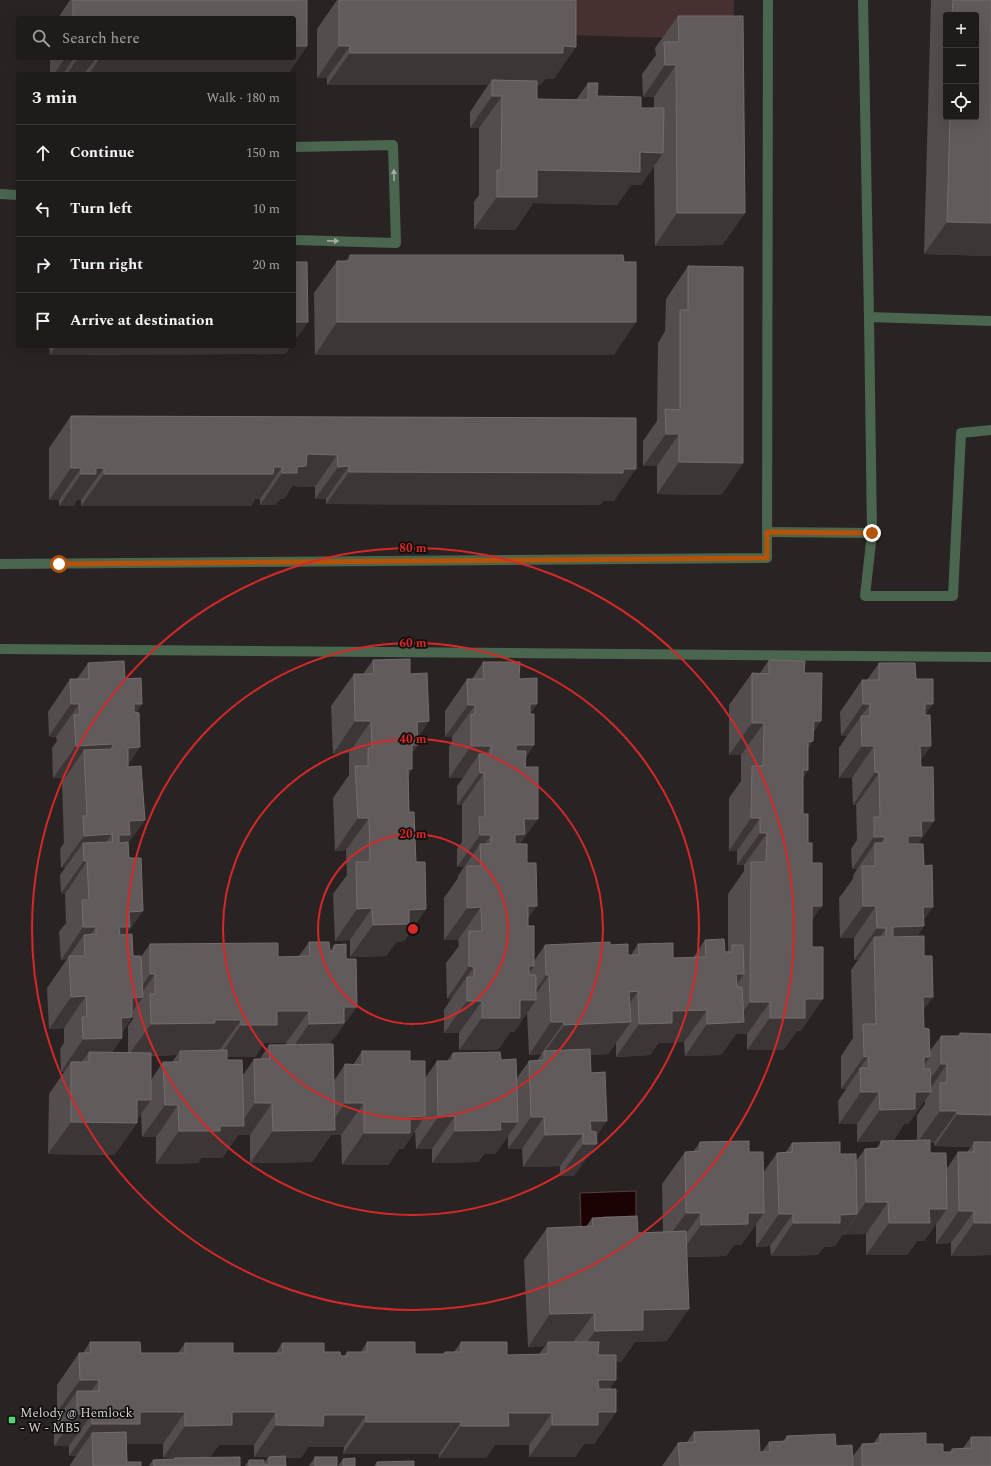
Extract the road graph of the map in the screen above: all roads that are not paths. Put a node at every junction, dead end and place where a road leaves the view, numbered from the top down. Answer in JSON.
{"nodes":[{"id":1,"x":768,"y":0,"type":"edge"},
{"id":2,"x":864,"y":0,"type":"edge"},
{"id":3,"x":296,"y":147,"type":"edge"},
{"id":4,"x":0,"y":194,"type":"edge"},
{"id":5,"x":16,"y":195,"type":"edge"},
{"id":6,"x":296,"y":240,"type":"edge"},
{"id":7,"x":869,"y":317,"type":"junction"},
{"id":8,"x":991,"y":322,"type":"edge"},
{"id":9,"x":991,"y":430,"type":"edge"},
{"id":10,"x":767,"y":532,"type":"junction"},
{"id":11,"x":872,"y":533,"type":"junction"},
{"id":12,"x":0,"y":564,"type":"edge"},
{"id":13,"x":0,"y":649,"type":"edge"},
{"id":14,"x":991,"y":657,"type":"edge"}],
"edges":[{"from":1,"to":10,"type":"lane"},
{"from":2,"to":7,"type":"lane"},
{"from":6,"to":3,"type":"lane","one_way":true},
{"from":4,"to":5,"type":"lane"},
{"from":7,"to":8,"type":"lane"},
{"from":7,"to":11,"type":"lane"},
{"from":9,"to":11,"type":"lane"},
{"from":10,"to":11,"type":"lane"},
{"from":10,"to":12,"type":"lane"},
{"from":13,"to":14,"type":"lane"}]}
